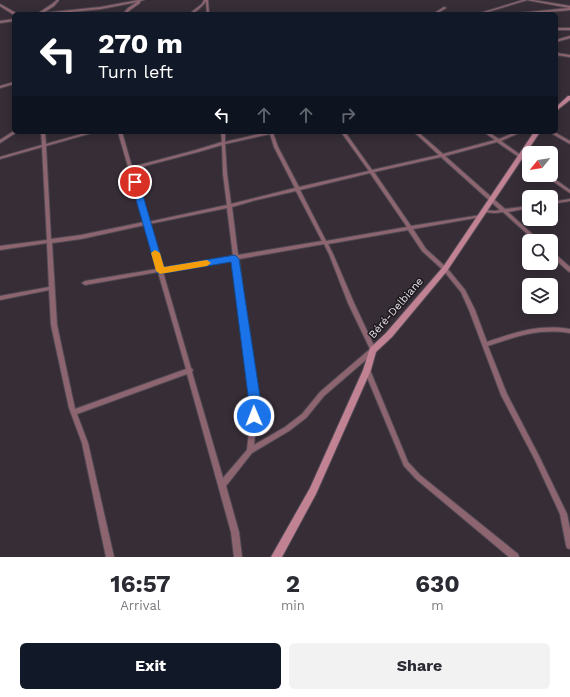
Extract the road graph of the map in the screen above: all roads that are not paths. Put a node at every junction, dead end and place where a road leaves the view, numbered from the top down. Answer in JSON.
{"nodes":[{"id":1,"x":58,"y":0,"type":"edge"},
{"id":2,"x":142,"y":0,"type":"edge"},
{"id":3,"x":206,"y":0,"type":"edge"},
{"id":4,"x":527,"y":0,"type":"edge"},
{"id":5,"x":0,"y":5,"type":"edge"},
{"id":6,"x":445,"y":8,"type":"dead end"},
{"id":7,"x":570,"y":8,"type":"edge"},
{"id":8,"x":81,"y":10,"type":"joint"},
{"id":9,"x":12,"y":12,"type":"edge"},
{"id":10,"x":44,"y":12,"type":"edge"},
{"id":11,"x":61,"y":12,"type":"edge"},
{"id":12,"x":126,"y":12,"type":"edge"},
{"id":13,"x":193,"y":12,"type":"edge"},
{"id":14,"x":208,"y":12,"type":"edge"},
{"id":15,"x":438,"y":12,"type":"edge"},
{"id":16,"x":485,"y":12,"type":"edge"},
{"id":17,"x":536,"y":12,"type":"edge"},
{"id":18,"x":12,"y":20,"type":"edge"},
{"id":19,"x":0,"y":22,"type":"edge"},
{"id":20,"x":558,"y":29,"type":"edge"},
{"id":21,"x":570,"y":29,"type":"edge"},
{"id":22,"x":570,"y":37,"type":"edge"},
{"id":23,"x":558,"y":41,"type":"edge"},
{"id":24,"x":558,"y":54,"type":"edge"},
{"id":25,"x":570,"y":56,"type":"edge"},
{"id":26,"x":12,"y":84,"type":"edge"},
{"id":27,"x":0,"y":87,"type":"edge"},
{"id":28,"x":570,"y":97,"type":"edge"},
{"id":29,"x":558,"y":108,"type":"edge"},
{"id":30,"x":12,"y":133,"type":"edge"},
{"id":31,"x":43,"y":134,"type":"edge"},
{"id":32,"x":86,"y":134,"type":"edge"},
{"id":33,"x":121,"y":134,"type":"edge"},
{"id":34,"x":223,"y":134,"type":"edge"},
{"id":35,"x":263,"y":134,"type":"edge"},
{"id":36,"x":273,"y":134,"type":"edge"},
{"id":37,"x":344,"y":134,"type":"edge"},
{"id":38,"x":418,"y":134,"type":"edge"},
{"id":39,"x":489,"y":134,"type":"edge"},
{"id":40,"x":514,"y":134,"type":"edge"},
{"id":41,"x":536,"y":134,"type":"edge"},
{"id":42,"x":554,"y":134,"type":"edge"},
{"id":43,"x":498,"y":141,"type":"junction"},
{"id":44,"x":0,"y":142,"type":"edge"},
{"id":45,"x":224,"y":143,"type":"junction"},
{"id":46,"x":570,"y":143,"type":"edge"},
{"id":47,"x":44,"y":146,"type":"junction"},
{"id":48,"x":442,"y":155,"type":"junction"},
{"id":49,"x":520,"y":156,"type":"junction"},
{"id":50,"x":0,"y":158,"type":"edge"},
{"id":51,"x":131,"y":168,"type":"junction"},
{"id":52,"x":371,"y":172,"type":"junction"},
{"id":53,"x":556,"y":182,"type":"edge"},
{"id":54,"x":298,"y":189,"type":"junction"},
{"id":55,"x":570,"y":192,"type":"edge"},
{"id":56,"x":491,"y":199,"type":"junction"},
{"id":57,"x":570,"y":200,"type":"edge"},
{"id":58,"x":558,"y":202,"type":"edge"},
{"id":59,"x":230,"y":206,"type":"junction"},
{"id":60,"x":522,"y":208,"type":"edge"},
{"id":61,"x":504,"y":211,"type":"junction"},
{"id":62,"x":482,"y":214,"type":"junction"},
{"id":63,"x":147,"y":223,"type":"junction"},
{"id":64,"x":409,"y":228,"type":"junction"},
{"id":65,"x":530,"y":234,"type":"edge"},
{"id":66,"x":49,"y":242,"type":"junction"},
{"id":67,"x":325,"y":242,"type":"junction"},
{"id":68,"x":0,"y":248,"type":"edge"},
{"id":69,"x":235,"y":259,"type":"junction"},
{"id":70,"x":558,"y":259,"type":"edge"},
{"id":71,"x":445,"y":269,"type":"junction"},
{"id":72,"x":570,"y":270,"type":"edge"},
{"id":73,"x":160,"y":271,"type":"junction"},
{"id":74,"x":85,"y":284,"type":"dead end"},
{"id":75,"x":52,"y":288,"type":"junction"},
{"id":76,"x":0,"y":298,"type":"edge"},
{"id":77,"x":570,"y":331,"type":"edge"},
{"id":78,"x":485,"y":345,"type":"junction"},
{"id":79,"x":373,"y":350,"type":"junction"},
{"id":80,"x":190,"y":370,"type":"junction"},
{"id":81,"x":367,"y":370,"type":"junction"},
{"id":82,"x":74,"y":412,"type":"junction"},
{"id":83,"x":250,"y":451,"type":"junction"},
{"id":84,"x":222,"y":485,"type":"junction"},
{"id":85,"x":570,"y":545,"type":"edge"},
{"id":86,"x":110,"y":557,"type":"edge"},
{"id":87,"x":238,"y":557,"type":"edge"},
{"id":88,"x":276,"y":557,"type":"edge"},
{"id":89,"x":515,"y":557,"type":"edge"}],
"edges":[{"from":1,"to":10,"type":"street"},
{"from":2,"to":8,"type":"street"},
{"from":2,"to":12,"type":"street"},
{"from":3,"to":13,"type":"street"},
{"from":3,"to":14,"type":"street"},
{"from":4,"to":7,"type":"street"},
{"from":4,"to":16,"type":"street"},
{"from":5,"to":9,"type":"street"},
{"from":6,"to":15,"type":"street"},
{"from":7,"to":17,"type":"street"},
{"from":8,"to":11,"type":"street"},
{"from":18,"to":19,"type":"street"},
{"from":20,"to":21,"type":"street"},
{"from":22,"to":23,"type":"street"},
{"from":24,"to":25,"type":"street"},
{"from":26,"to":27,"type":"street"},
{"from":28,"to":29,"type":"street"},
{"from":30,"to":44,"type":"street"},
{"from":31,"to":47,"type":"street"},
{"from":32,"to":47,"type":"street"},
{"from":33,"to":51,"type":"street"},
{"from":34,"to":45,"type":"street"},
{"from":35,"to":45,"type":"street"},
{"from":36,"to":54,"type":"street"},
{"from":37,"to":52,"type":"street"},
{"from":38,"to":48,"type":"street"},
{"from":39,"to":43,"type":"street"},
{"from":40,"to":43,"type":"street"},
{"from":41,"to":49,"type":"street","name":"Béré-Delbiane"},
{"from":42,"to":46,"type":"street"},
{"from":43,"to":48,"type":"street"},
{"from":43,"to":49,"type":"street"},
{"from":45,"to":51,"type":"street"},
{"from":45,"to":59,"type":"street"},
{"from":47,"to":50,"type":"street"},
{"from":47,"to":66,"type":"street"},
{"from":48,"to":52,"type":"street"},
{"from":48,"to":56,"type":"street"},
{"from":49,"to":56,"type":"street","name":"Béré-Delbiane"},
{"from":51,"to":63,"type":"street"},
{"from":52,"to":54,"type":"street"},
{"from":52,"to":64,"type":"street"},
{"from":53,"to":55,"type":"street"},
{"from":54,"to":59,"type":"street"},
{"from":54,"to":67,"type":"street"},
{"from":56,"to":61,"type":"street"},
{"from":56,"to":62,"type":"street","name":"Béré-Delbiane"},
{"from":57,"to":58,"type":"street"},
{"from":59,"to":63,"type":"street"},
{"from":59,"to":69,"type":"street"},
{"from":60,"to":61,"type":"street"},
{"from":61,"to":62,"type":"street"},
{"from":61,"to":65,"type":"street"},
{"from":62,"to":64,"type":"street"},
{"from":62,"to":71,"type":"street","name":"Béré-Delbiane"},
{"from":63,"to":66,"type":"street"},
{"from":63,"to":73,"type":"street"},
{"from":64,"to":67,"type":"street"},
{"from":64,"to":71,"type":"street"},
{"from":66,"to":68,"type":"street"},
{"from":66,"to":75,"type":"street"},
{"from":67,"to":69,"type":"street"},
{"from":67,"to":79,"type":"street"},
{"from":69,"to":73,"type":"street"},
{"from":69,"to":83,"type":"street"},
{"from":70,"to":72,"type":"street"},
{"from":71,"to":78,"type":"street"},
{"from":71,"to":79,"type":"street","name":"Béré-Delbiane"},
{"from":73,"to":74,"type":"street"},
{"from":73,"to":80,"type":"street"},
{"from":75,"to":76,"type":"street"},
{"from":75,"to":82,"type":"street"},
{"from":77,"to":78,"type":"street"},
{"from":78,"to":85,"type":"street"},
{"from":79,"to":81,"type":"street","name":"Béré-Delbiane"},
{"from":79,"to":83,"type":"street"},
{"from":80,"to":82,"type":"street"},
{"from":80,"to":84,"type":"street"},
{"from":81,"to":88,"type":"street","name":"Béré-Delbiane"},
{"from":81,"to":89,"type":"street"},
{"from":82,"to":86,"type":"street"},
{"from":83,"to":84,"type":"street"},
{"from":84,"to":87,"type":"street"}]}
